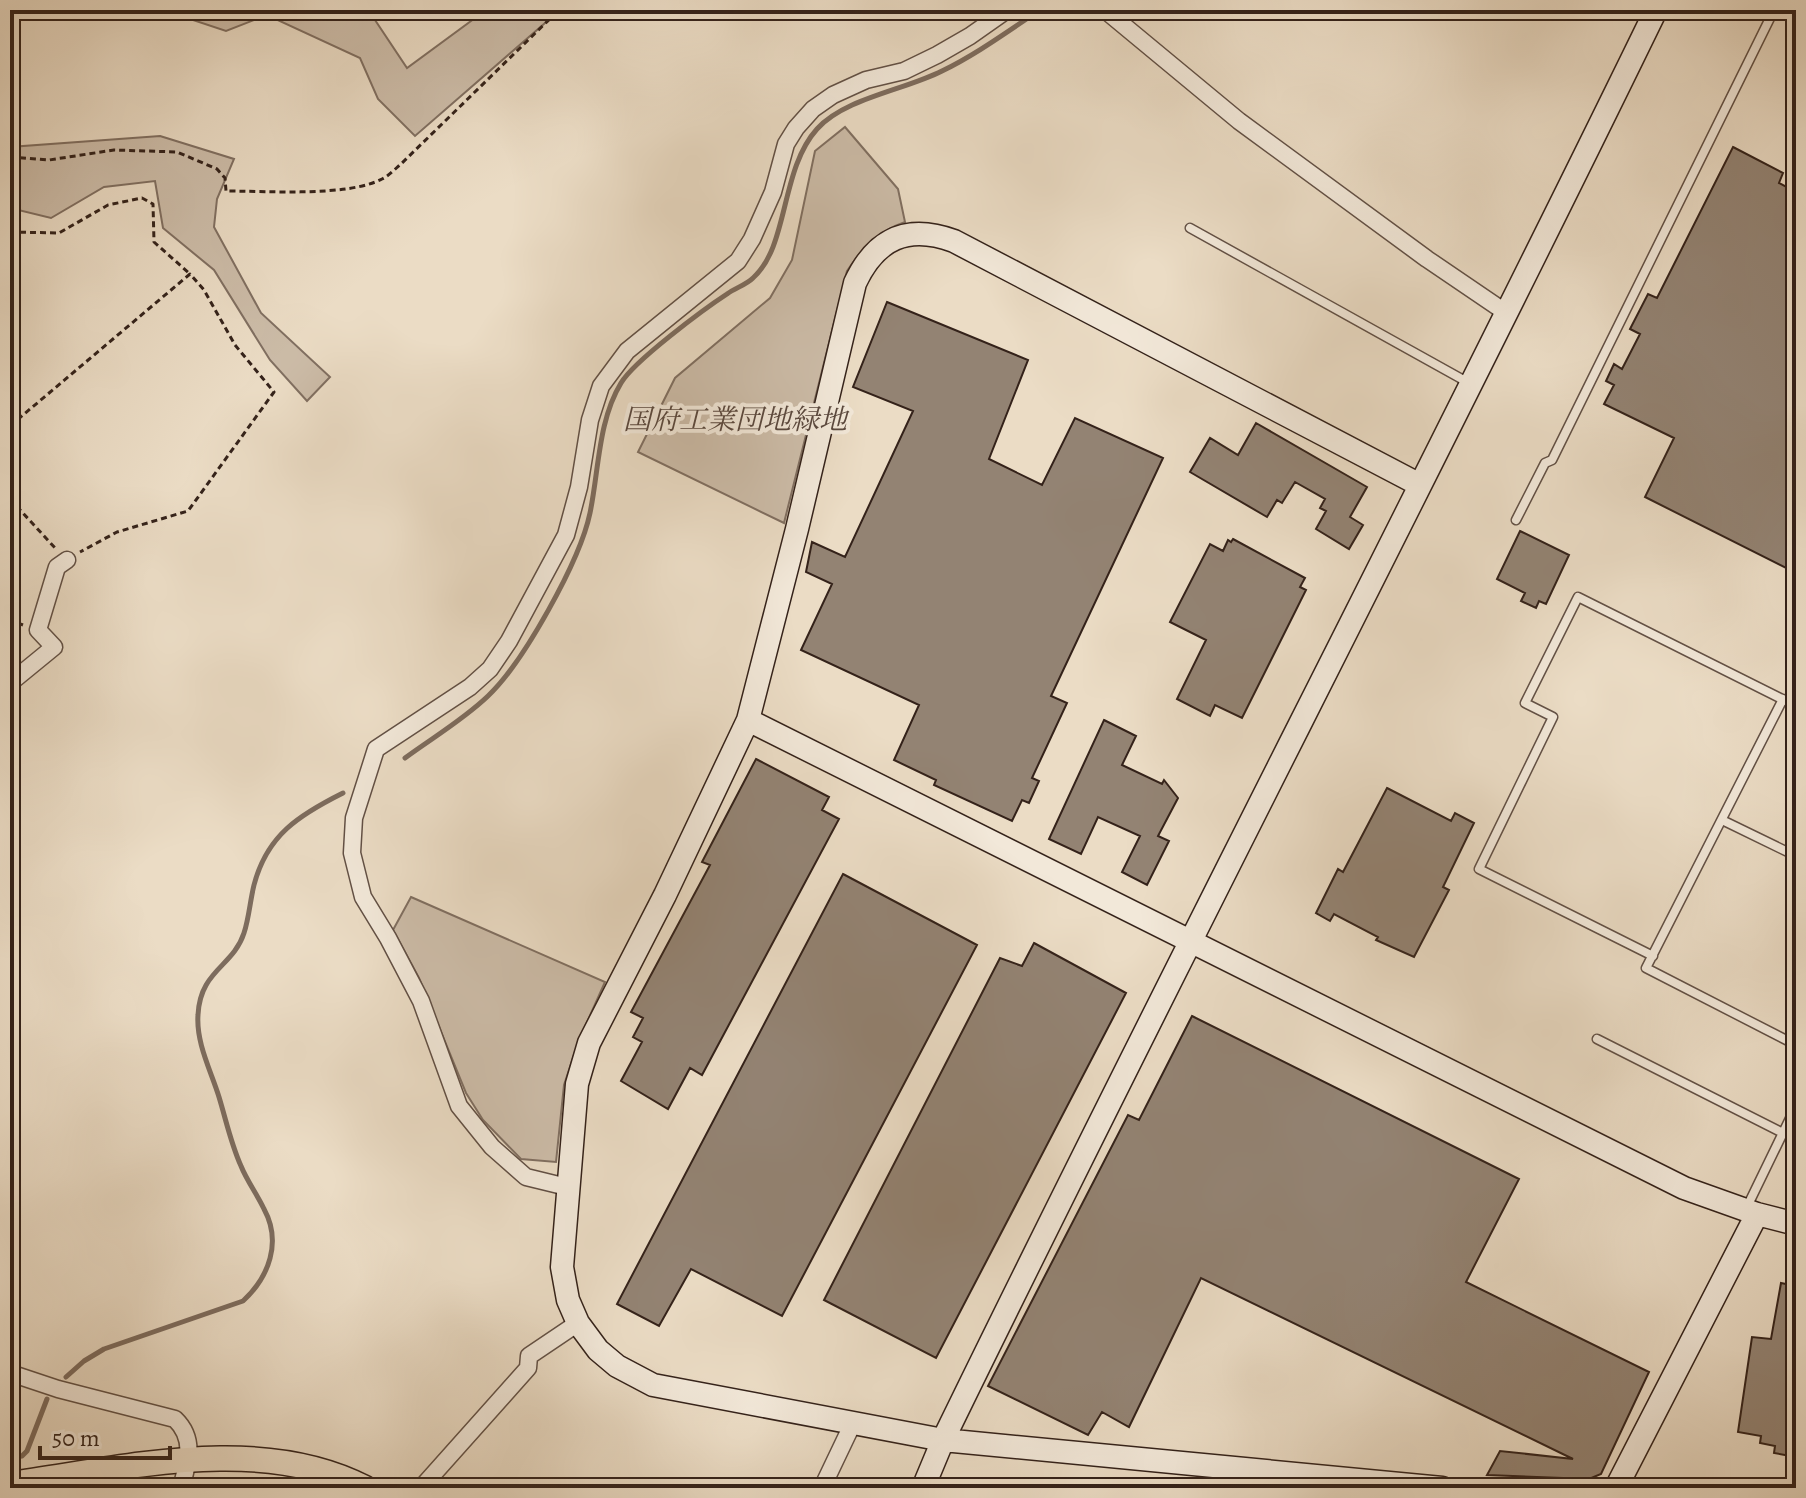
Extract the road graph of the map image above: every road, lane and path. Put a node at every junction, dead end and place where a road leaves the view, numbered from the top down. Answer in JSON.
{"nodes":[{"id":1,"x":559,"y":10,"type":"edge"},
{"id":2,"x":1007,"y":10,"type":"edge"},
{"id":3,"x":1105,"y":10,"type":"edge"},
{"id":4,"x":1656,"y":10,"type":"edge"},
{"id":5,"x":1774,"y":10,"type":"edge"},
{"id":6,"x":10,"y":157,"type":"edge"},
{"id":7,"x":1190,"y":228,"type":"dead end"},
{"id":8,"x":10,"y":232,"type":"edge"},
{"id":9,"x":190,"y":274,"type":"junction"},
{"id":10,"x":1508,"y":314,"type":"junction"},
{"id":11,"x":1472,"y":384,"type":"junction"},
{"id":12,"x":10,"y":426,"type":"edge"},
{"id":13,"x":1420,"y":485,"type":"junction"},
{"id":14,"x":10,"y":499,"type":"edge"},
{"id":15,"x":1516,"y":520,"type":"dead end"},
{"id":16,"x":67,"y":560,"type":"junction"},
{"id":17,"x":10,"y":683,"type":"edge"},
{"id":18,"x":1783,"y":699,"type":"junction"},
{"id":19,"x":1796,"y":706,"type":"edge"},
{"id":20,"x":748,"y":720,"type":"junction"},
{"id":21,"x":1722,"y":820,"type":"junction"},
{"id":22,"x":1796,"y":856,"type":"edge"},
{"id":23,"x":1191,"y":940,"type":"junction"},
{"id":24,"x":1653,"y":956,"type":"junction"},
{"id":25,"x":1597,"y":1039,"type":"dead end"},
{"id":26,"x":1796,"y":1045,"type":"edge"},
{"id":27,"x":1796,"y":1106,"type":"edge"},
{"id":28,"x":1783,"y":1133,"type":"junction"},
{"id":29,"x":567,"y":1187,"type":"junction"},
{"id":30,"x":1751,"y":1212,"type":"junction"},
{"id":31,"x":1796,"y":1224,"type":"edge"},
{"id":32,"x":571,"y":1328,"type":"junction"},
{"id":33,"x":10,"y":1373,"type":"edge"},
{"id":34,"x":853,"y":1423,"type":"junction"},
{"id":35,"x":943,"y":1440,"type":"junction"},
{"id":36,"x":189,"y":1459,"type":"junction"},
{"id":37,"x":10,"y":1484,"type":"edge"},
{"id":38,"x":181,"y":1488,"type":"edge"},
{"id":39,"x":365,"y":1488,"type":"edge"},
{"id":40,"x":421,"y":1488,"type":"edge"},
{"id":41,"x":822,"y":1488,"type":"edge"},
{"id":42,"x":923,"y":1488,"type":"edge"},
{"id":43,"x":1442,"y":1488,"type":"edge"},
{"id":44,"x":1616,"y":1488,"type":"edge"}],
"edges":[{"from":1,"to":6,"type":"path"},
{"from":2,"to":29,"type":"street"},
{"from":3,"to":10,"type":"street"},
{"from":4,"to":10,"type":"street"},
{"from":5,"to":15,"type":"lane"},
{"from":7,"to":11,"type":"lane"},
{"from":8,"to":9,"type":"path"},
{"from":9,"to":12,"type":"path"},
{"from":9,"to":16,"type":"path"},
{"from":10,"to":11,"type":"street"},
{"from":11,"to":13,"type":"street"},
{"from":13,"to":20,"type":"street"},
{"from":13,"to":23,"type":"street"},
{"from":14,"to":16,"type":"path"},
{"from":16,"to":17,"type":"street"},
{"from":18,"to":19,"type":"lane"},
{"from":18,"to":21,"type":"lane"},
{"from":18,"to":24,"type":"lane"},
{"from":20,"to":23,"type":"street"},
{"from":20,"to":29,"type":"street"},
{"from":21,"to":22,"type":"lane"},
{"from":21,"to":24,"type":"lane"},
{"from":23,"to":30,"type":"street"},
{"from":23,"to":35,"type":"street"},
{"from":24,"to":26,"type":"lane"},
{"from":25,"to":28,"type":"lane"},
{"from":27,"to":28,"type":"lane"},
{"from":28,"to":30,"type":"lane"},
{"from":29,"to":32,"type":"street"},
{"from":30,"to":31,"type":"street"},
{"from":30,"to":44,"type":"street"},
{"from":32,"to":34,"type":"street"},
{"from":32,"to":40,"type":"street"},
{"from":33,"to":36,"type":"street"},
{"from":34,"to":35,"type":"street"},
{"from":34,"to":41,"type":"street"},
{"from":35,"to":42,"type":"street"},
{"from":35,"to":43,"type":"street"},
{"from":36,"to":37,"type":"main road"},
{"from":36,"to":38,"type":"street"},
{"from":36,"to":39,"type":"main road"}]}
